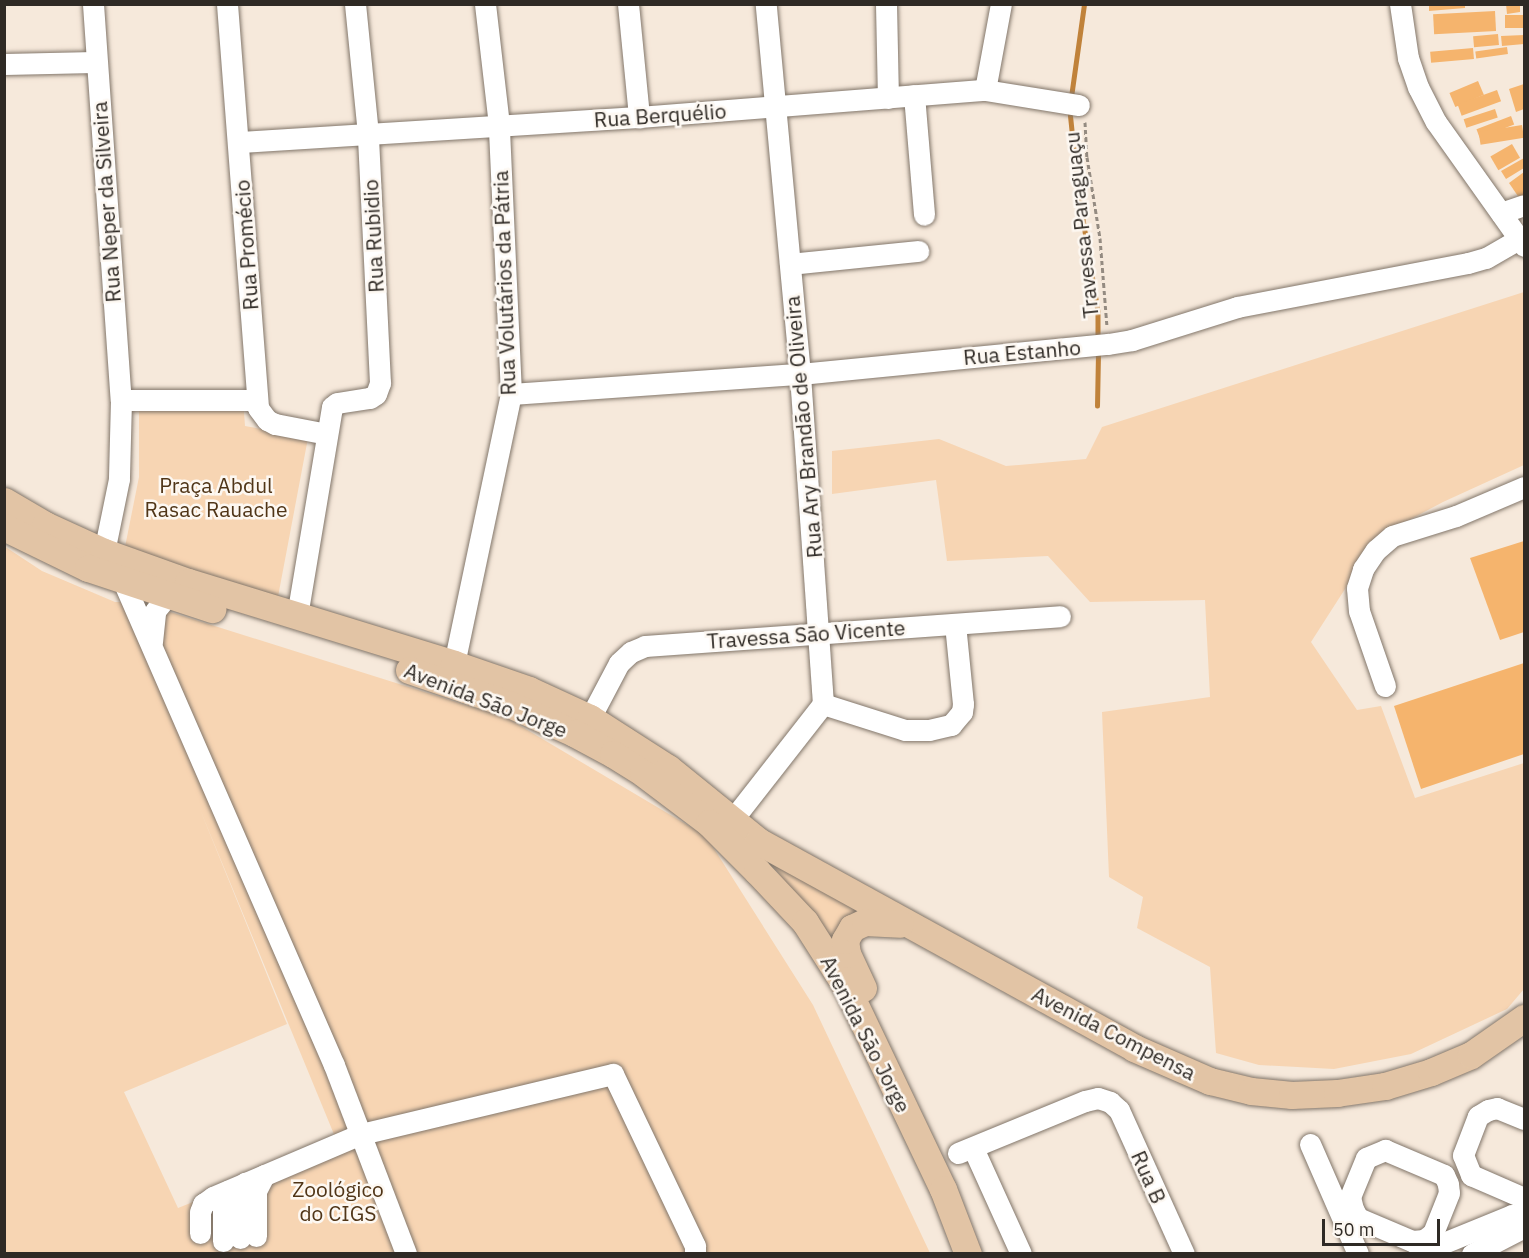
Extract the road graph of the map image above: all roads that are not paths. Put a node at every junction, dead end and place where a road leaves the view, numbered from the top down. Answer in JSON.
{"nodes":[{"id":1,"x":93,"y":4,"type":"edge"},
{"id":2,"x":227,"y":4,"type":"edge"},
{"id":3,"x":355,"y":4,"type":"edge"},
{"id":4,"x":485,"y":4,"type":"edge"},
{"id":5,"x":628,"y":4,"type":"edge"},
{"id":6,"x":766,"y":4,"type":"edge"},
{"id":7,"x":886,"y":4,"type":"edge"},
{"id":8,"x":1001,"y":4,"type":"edge"},
{"id":9,"x":1400,"y":4,"type":"edge"},
{"id":10,"x":95,"y":62,"type":"junction"},
{"id":11,"x":4,"y":64,"type":"edge"},
{"id":12,"x":985,"y":90,"type":"junction"},
{"id":13,"x":914,"y":95,"type":"junction"},
{"id":14,"x":888,"y":98,"type":"junction"},
{"id":15,"x":1079,"y":105,"type":"road end"},
{"id":16,"x":775,"y":106,"type":"junction"},
{"id":17,"x":639,"y":117,"type":"junction"},
{"id":18,"x":498,"y":125,"type":"junction"},
{"id":19,"x":368,"y":134,"type":"junction"},
{"id":20,"x":238,"y":142,"type":"junction"},
{"id":21,"x":1524,"y":206,"type":"edge"},
{"id":22,"x":1501,"y":213,"type":"junction"},
{"id":23,"x":924,"y":215,"type":"dead end"},
{"id":24,"x":1522,"y":242,"type":"edge"},
{"id":25,"x":918,"y":251,"type":"dead end"},
{"id":26,"x":790,"y":264,"type":"junction"},
{"id":27,"x":800,"y":374,"type":"junction"},
{"id":28,"x":511,"y":394,"type":"junction"},
{"id":29,"x":121,"y":400,"type":"junction"},
{"id":30,"x":257,"y":400,"type":"junction"},
{"id":31,"x":327,"y":434,"type":"junction"},
{"id":32,"x":1524,"y":487,"type":"edge"},
{"id":33,"x":4,"y":501,"type":"edge"},
{"id":34,"x":4,"y":527,"type":"edge"},
{"id":35,"x":104,"y":552,"type":"junction"},
{"id":36,"x":123,"y":581,"type":"junction"},
{"id":37,"x":168,"y":595,"type":"junction"},
{"id":38,"x":297,"y":616,"type":"junction"},
{"id":39,"x":1060,"y":616,"type":"dead end"},
{"id":40,"x":956,"y":624,"type":"junction"},
{"id":41,"x":820,"y":632,"type":"junction"},
{"id":42,"x":153,"y":648,"type":"junction"},
{"id":43,"x":454,"y":664,"type":"junction"},
{"id":44,"x":1385,"y":686,"type":"dead end"},
{"id":45,"x":823,"y":704,"type":"junction"},
{"id":46,"x":590,"y":718,"type":"junction"},
{"id":47,"x":733,"y":819,"type":"junction"},
{"id":48,"x":758,"y":841,"type":"joint"},
{"id":49,"x":910,"y":926,"type":"junction"},
{"id":50,"x":1524,"y":1018,"type":"edge"},
{"id":51,"x":1524,"y":1119,"type":"edge"},
{"id":52,"x":361,"y":1134,"type":"junction"},
{"id":53,"x":1310,"y":1144,"type":"dead end"},
{"id":54,"x":1471,"y":1176,"type":"junction"},
{"id":55,"x":246,"y":1183,"type":"junction"},
{"id":56,"x":1448,"y":1184,"type":"junction"},
{"id":57,"x":1524,"y":1198,"type":"edge"},
{"id":58,"x":1347,"y":1211,"type":"junction"},
{"id":59,"x":1524,"y":1216,"type":"edge"},
{"id":60,"x":1524,"y":1227,"type":"edge"},
{"id":61,"x":200,"y":1233,"type":"dead end"},
{"id":62,"x":1425,"y":1249,"type":"edge"},
{"id":63,"x":697,"y":1251,"type":"edge"},
{"id":64,"x":406,"y":1254,"type":"edge"},
{"id":65,"x":968,"y":1254,"type":"edge"},
{"id":66,"x":981,"y":1254,"type":"edge"},
{"id":67,"x":1021,"y":1254,"type":"edge"},
{"id":68,"x":1184,"y":1254,"type":"edge"},
{"id":69,"x":1358,"y":1254,"type":"edge"},
{"id":70,"x":1472,"y":1254,"type":"edge"}],
"edges":[{"from":1,"to":10,"type":"street","name":"Rua Neper da Silveira"},
{"from":2,"to":20,"type":"street","name":"Rua Promécio"},
{"from":3,"to":19,"type":"street","name":"Rua Rubidio"},
{"from":4,"to":18,"type":"street","name":"Rua Volutários da Pátria"},
{"from":5,"to":17,"type":"street"},
{"from":6,"to":16,"type":"street","name":"Rua Ary Brandão de Oliveira"},
{"from":7,"to":14,"type":"street"},
{"from":8,"to":12,"type":"street"},
{"from":9,"to":22,"type":"street"},
{"from":10,"to":11,"type":"street"},
{"from":10,"to":29,"type":"street","name":"Rua Neper da Silveira"},
{"from":12,"to":13,"type":"street","name":"Rua Berquélio"},
{"from":12,"to":15,"type":"street","name":"Rua Berquélio"},
{"from":13,"to":14,"type":"street","name":"Rua Berquélio"},
{"from":13,"to":23,"type":"street"},
{"from":14,"to":16,"type":"street","name":"Rua Berquélio"},
{"from":16,"to":17,"type":"street","name":"Rua Berquélio"},
{"from":16,"to":26,"type":"street","name":"Rua Ary Brandão de Oliveira"},
{"from":17,"to":18,"type":"street","name":"Rua Berquélio"},
{"from":18,"to":19,"type":"street","name":"Rua Berquélio"},
{"from":18,"to":28,"type":"street","name":"Rua Volutários da Pátria"},
{"from":19,"to":20,"type":"street","name":"Rua Berquélio"},
{"from":19,"to":31,"type":"street","name":"Rua Rubidio"},
{"from":20,"to":30,"type":"street","name":"Rua Promécio"},
{"from":21,"to":22,"type":"street"},
{"from":22,"to":24,"type":"street"},
{"from":24,"to":27,"type":"street","name":"Rua Estanho"},
{"from":25,"to":26,"type":"street"},
{"from":26,"to":27,"type":"street","name":"Rua Ary Brandão de Oliveira"},
{"from":27,"to":28,"type":"street","name":"Rua Estanho"},
{"from":27,"to":41,"type":"street","name":"Rua Ary Brandão de Oliveira"},
{"from":28,"to":43,"type":"street","name":"Rua Volutários da Pátria"},
{"from":29,"to":30,"type":"street"},
{"from":29,"to":35,"type":"street","name":"Rua Neper da Silveira"},
{"from":30,"to":31,"type":"street"},
{"from":31,"to":38,"type":"street"},
{"from":32,"to":44,"type":"street"},
{"from":33,"to":35,"type":"main road","name":"Avenida São Jorge"},
{"from":34,"to":36,"type":"main road","name":"Avenida São Jorge"},
{"from":35,"to":38,"type":"main road","name":"Avenida São Jorge"},
{"from":36,"to":37,"type":"main road","name":"Avenida São Jorge"},
{"from":36,"to":42,"type":"street"},
{"from":37,"to":42,"type":"street"},
{"from":37,"to":65,"type":"main road","name":"Avenida São Jorge"},
{"from":38,"to":43,"type":"main road","name":"Avenida São Jorge"},
{"from":39,"to":40,"type":"street","name":"Travessa São Vicente"},
{"from":40,"to":41,"type":"street","name":"Travessa São Vicente"},
{"from":40,"to":45,"type":"street"},
{"from":41,"to":45,"type":"street","name":"Rua Ary Brandão de Oliveira"},
{"from":41,"to":46,"type":"street","name":"Travessa São Vicente"},
{"from":42,"to":52,"type":"street"},
{"from":43,"to":46,"type":"main road","name":"Avenida São Jorge"},
{"from":45,"to":47,"type":"street"},
{"from":46,"to":47,"type":"main road","name":"Avenida São Jorge"},
{"from":47,"to":48,"type":"main road","name":"Avenida São Jorge"},
{"from":48,"to":49,"type":"main road","name":"Avenida Compensa"},
{"from":49,"to":50,"type":"main road","name":"Avenida Compensa"},
{"from":49,"to":66,"type":"main road"},
{"from":51,"to":54,"type":"street"},
{"from":52,"to":55,"type":"street"},
{"from":52,"to":63,"type":"street"},
{"from":52,"to":64,"type":"street"},
{"from":53,"to":58,"type":"street"},
{"from":54,"to":56,"type":"street"},
{"from":54,"to":57,"type":"street"},
{"from":55,"to":55,"type":"street"},
{"from":55,"to":61,"type":"street"},
{"from":56,"to":58,"type":"street"},
{"from":56,"to":62,"type":"street"},
{"from":58,"to":62,"type":"street"},
{"from":58,"to":69,"type":"street"},
{"from":59,"to":62,"type":"street"},
{"from":60,"to":70,"type":"street"},
{"from":67,"to":68,"type":"street","name":"Rua B"}]}
